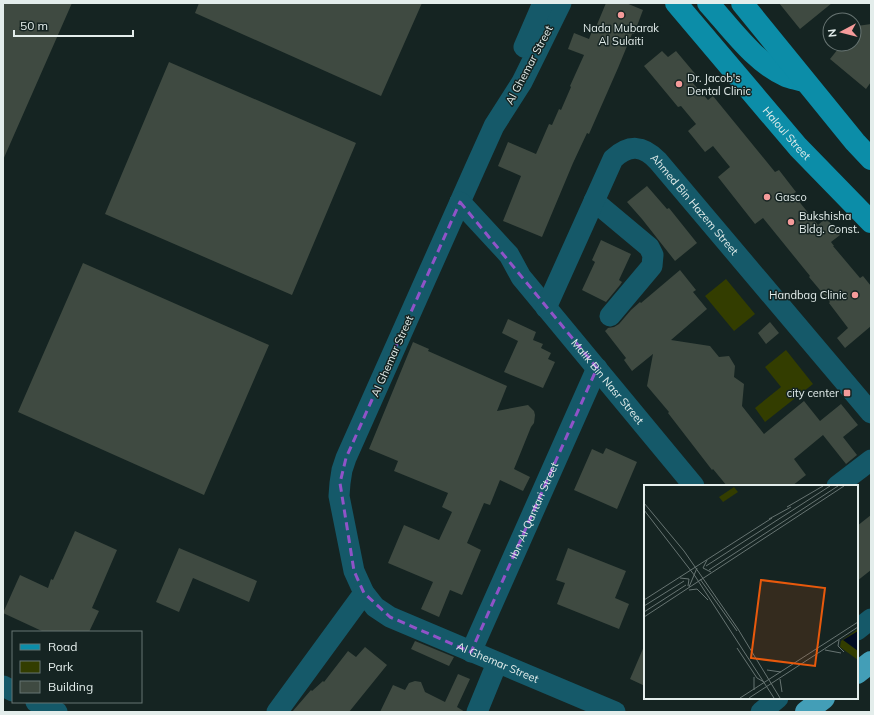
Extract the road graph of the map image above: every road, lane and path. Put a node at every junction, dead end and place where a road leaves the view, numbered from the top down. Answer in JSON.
{"nodes":[{"id":1,"x":544,"y":3,"type":"edge"},
{"id":2,"x":561,"y":3,"type":"edge"},
{"id":3,"x":676,"y":3,"type":"edge"},
{"id":4,"x":708,"y":3,"type":"edge"},
{"id":5,"x":742,"y":3,"type":"edge"},
{"id":6,"x":805,"y":81,"type":"junction"},
{"id":7,"x":494,"y":126,"type":"junction"},
{"id":8,"x":871,"y":159,"type":"edge"},
{"id":9,"x":594,"y":201,"type":"junction"},
{"id":10,"x":458,"y":209,"type":"junction"},
{"id":11,"x":871,"y":222,"type":"edge"},
{"id":12,"x":546,"y":308,"type":"junction"},
{"id":13,"x":610,"y":316,"type":"dead end"},
{"id":14,"x":597,"y":368,"type":"junction"},
{"id":15,"x":871,"y":413,"type":"edge"},
{"id":16,"x":871,"y":460,"type":"edge"},
{"id":17,"x":693,"y":485,"type":"edge"},
{"id":18,"x":838,"y":485,"type":"edge"},
{"id":19,"x":364,"y":593,"type":"junction"},
{"id":20,"x":871,"y":618,"type":"edge"},
{"id":21,"x":858,"y":629,"type":"edge"},
{"id":22,"x":471,"y":652,"type":"junction"},
{"id":23,"x":871,"y":662,"type":"edge"},
{"id":24,"x":497,"y":664,"type":"junction"},
{"id":25,"x":858,"y":672,"type":"edge"},
{"id":26,"x":3,"y":686,"type":"edge"},
{"id":27,"x":12,"y":690,"type":"edge"},
{"id":28,"x":777,"y":699,"type":"edge"},
{"id":29,"x":823,"y":699,"type":"edge"},
{"id":30,"x":38,"y":703,"type":"edge"},
{"id":31,"x":57,"y":712,"type":"edge"},
{"id":32,"x":277,"y":712,"type":"edge"},
{"id":33,"x":478,"y":712,"type":"edge"},
{"id":34,"x":615,"y":712,"type":"edge"},
{"id":35,"x":761,"y":712,"type":"edge"},
{"id":36,"x":806,"y":712,"type":"edge"}],
"edges":[{"from":1,"to":7,"type":"street","name":"Al Ghemar Street"},
{"from":2,"to":7,"type":"street","name":"Al Ghemar Street"},
{"from":3,"to":11,"type":"main road","name":"Haloul Street"},
{"from":4,"to":6,"type":"main road"},
{"from":5,"to":6,"type":"main road"},
{"from":6,"to":8,"type":"main road"},
{"from":7,"to":10,"type":"street","name":"Al Ghemar Street"},
{"from":9,"to":12,"type":"street","name":"Ahmed Bin Hazem Street"},
{"from":9,"to":13,"type":"street"},
{"from":9,"to":15,"type":"street","name":"Ahmed Bin Hazem Street"},
{"from":10,"to":12,"type":"street","name":"Malik Bin Nasr Street"},
{"from":10,"to":19,"type":"street","name":"Al Ghemar Street"},
{"from":12,"to":14,"type":"street","name":"Malik Bin Nasr Street"},
{"from":14,"to":17,"type":"street","name":"Malik Bin Nasr Street"},
{"from":14,"to":22,"type":"street","name":"Ibn Al Qantari Street"},
{"from":16,"to":18,"type":"street"},
{"from":19,"to":22,"type":"street","name":"Al Ghemar Street"},
{"from":19,"to":32,"type":"street"},
{"from":20,"to":21,"type":"street"},
{"from":22,"to":24,"type":"street","name":"Al Ghemar Street"},
{"from":23,"to":25,"type":"highway"},
{"from":24,"to":33,"type":"street"},
{"from":24,"to":34,"type":"street","name":"Al Ghemar Street"},
{"from":26,"to":27,"type":"street"},
{"from":28,"to":35,"type":"street"},
{"from":29,"to":36,"type":"highway"},
{"from":30,"to":31,"type":"street"}]}
